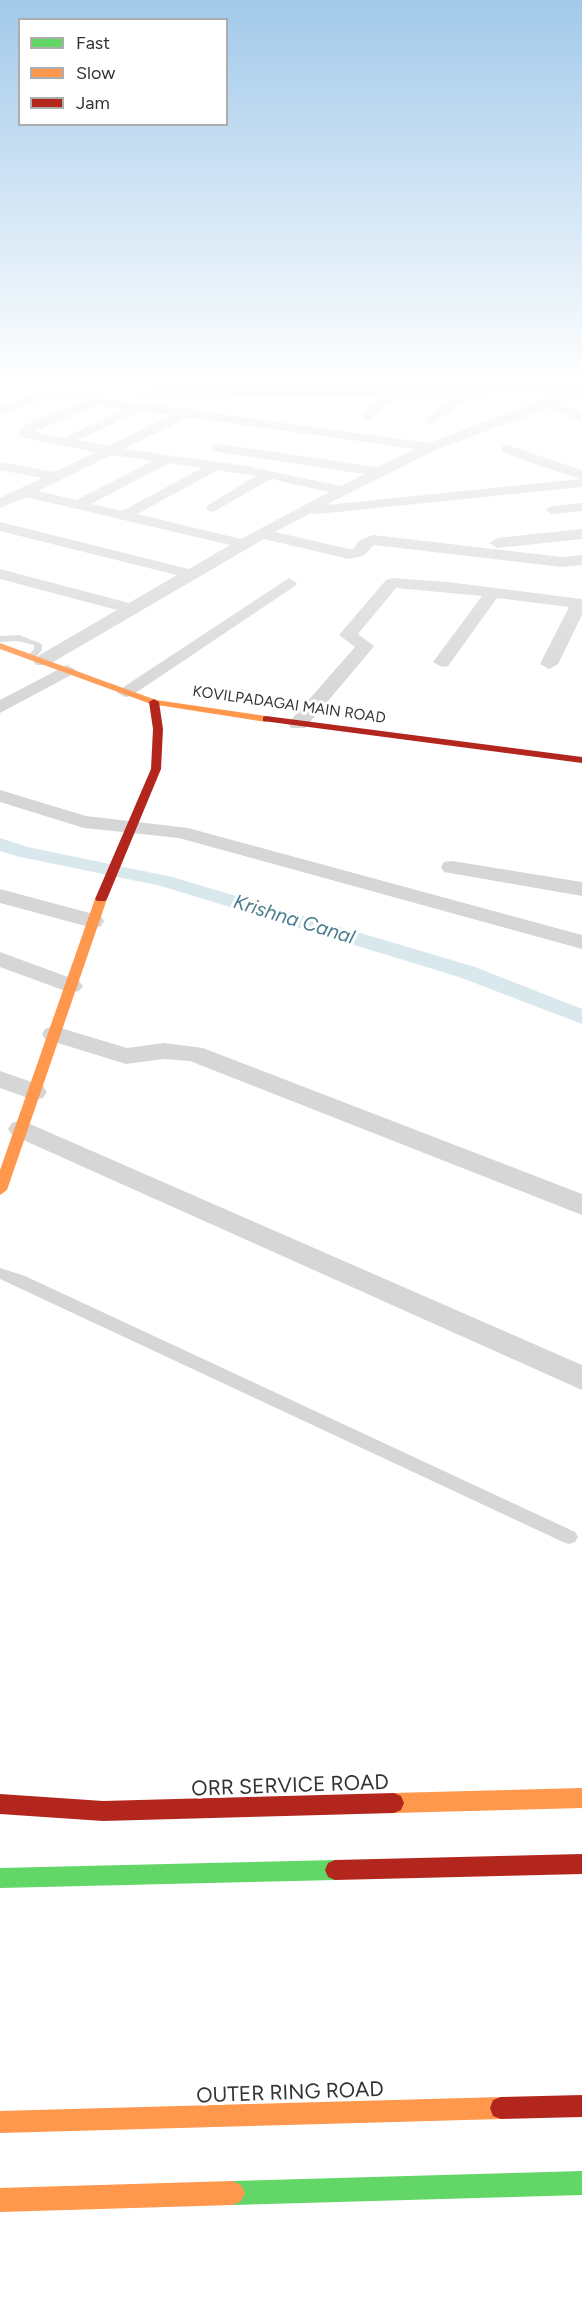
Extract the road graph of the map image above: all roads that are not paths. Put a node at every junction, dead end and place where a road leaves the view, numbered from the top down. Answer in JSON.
{"nodes":[{"id":1,"x":31,"y":489,"type":"edge"},
{"id":2,"x":109,"y":489,"type":"edge"},
{"id":3,"x":174,"y":489,"type":"edge"},
{"id":4,"x":245,"y":489,"type":"edge"},
{"id":5,"x":336,"y":489,"type":"edge"},
{"id":6,"x":454,"y":489,"type":"edge"},
{"id":7,"x":525,"y":489,"type":"edge"},
{"id":8,"x":342,"y":490,"type":"joint"},
{"id":9,"x":24,"y":492,"type":"junction"},
{"id":10,"x":466,"y":495,"type":"junction"},
{"id":11,"x":320,"y":501,"type":"junction"},
{"id":12,"x":1,"y":503,"type":"edge"},
{"id":13,"x":77,"y":505,"type":"junction"},
{"id":14,"x":582,"y":507,"type":"edge"},
{"id":15,"x":213,"y":508,"type":"dead end"},
{"id":16,"x":338,"y":508,"type":"junction"},
{"id":17,"x":552,"y":510,"type":"dead end"},
{"id":18,"x":298,"y":512,"type":"junction"},
{"id":19,"x":123,"y":516,"type":"junction"},
{"id":20,"x":362,"y":523,"type":"dead end"},
{"id":21,"x":0,"y":526,"type":"edge"},
{"id":22,"x":262,"y":534,"type":"junction"},
{"id":23,"x":582,"y":534,"type":"edge"},
{"id":24,"x":243,"y":544,"type":"junction"},
{"id":25,"x":448,"y":548,"type":"junction"},
{"id":26,"x":582,"y":562,"type":"edge"},
{"id":27,"x":0,"y":573,"type":"edge"},
{"id":28,"x":191,"y":574,"type":"junction"},
{"id":29,"x":289,"y":583,"type":"dead end"},
{"id":30,"x":493,"y":593,"type":"junction"},
{"id":31,"x":580,"y":604,"type":"edge"},
{"id":32,"x":131,"y":609,"type":"junction"},
{"id":33,"x":0,"y":639,"type":"edge"},
{"id":34,"x":0,"y":646,"type":"edge"},
{"id":35,"x":36,"y":659,"type":"junction"},
{"id":36,"x":442,"y":662,"type":"dead end"},
{"id":37,"x":549,"y":664,"type":"dead end"},
{"id":38,"x":67,"y":670,"type":"junction"},
{"id":39,"x":125,"y":692,"type":"junction"},
{"id":40,"x":154,"y":702,"type":"junction"},
{"id":41,"x":0,"y":707,"type":"edge"},
{"id":42,"x":298,"y":724,"type":"junction"},
{"id":43,"x":582,"y":760,"type":"edge"},
{"id":44,"x":0,"y":796,"type":"edge"},
{"id":45,"x":129,"y":835,"type":"junction"},
{"id":46,"x":452,"y":867,"type":"dead end"},
{"id":47,"x":582,"y":889,"type":"edge"},
{"id":48,"x":0,"y":896,"type":"edge"},
{"id":49,"x":93,"y":921,"type":"junction"},
{"id":50,"x":582,"y":942,"type":"edge"},
{"id":51,"x":0,"y":959,"type":"edge"},
{"id":52,"x":71,"y":986,"type":"junction"},
{"id":53,"x":54,"y":1035,"type":"junction"},
{"id":54,"x":0,"y":1079,"type":"edge"},
{"id":55,"x":34,"y":1092,"type":"junction"},
{"id":56,"x":21,"y":1129,"type":"junction"},
{"id":57,"x":5,"y":1161,"type":"edge"},
{"id":58,"x":0,"y":1190,"type":"edge"},
{"id":59,"x":582,"y":1205,"type":"edge"},
{"id":60,"x":0,"y":1273,"type":"edge"},
{"id":61,"x":582,"y":1378,"type":"edge"},
{"id":62,"x":569,"y":1537,"type":"dead end"},
{"id":63,"x":582,"y":1798,"type":"edge"},
{"id":64,"x":0,"y":1804,"type":"edge"},
{"id":65,"x":582,"y":1864,"type":"edge"},
{"id":66,"x":0,"y":1878,"type":"edge"},
{"id":67,"x":582,"y":2106,"type":"edge"},
{"id":68,"x":0,"y":2122,"type":"edge"},
{"id":69,"x":582,"y":2183,"type":"edge"},
{"id":70,"x":0,"y":2200,"type":"edge"}],
"edges":[{"from":1,"to":9,"type":"street"},
{"from":2,"to":13,"type":"street"},
{"from":3,"to":19,"type":"street"},
{"from":4,"to":15,"type":"street"},
{"from":5,"to":8,"type":"street"},
{"from":6,"to":10,"type":"street"},
{"from":7,"to":10,"type":"street"},
{"from":8,"to":11,"type":"street"},
{"from":9,"to":12,"type":"street"},
{"from":9,"to":13,"type":"street"},
{"from":10,"to":16,"type":"street"},
{"from":11,"to":16,"type":"street"},
{"from":11,"to":18,"type":"street"},
{"from":13,"to":19,"type":"street"},
{"from":14,"to":17,"type":"street"},
{"from":16,"to":18,"type":"street"},
{"from":16,"to":20,"type":"street"},
{"from":18,"to":22,"type":"street"},
{"from":19,"to":24,"type":"street"},
{"from":21,"to":28,"type":"street"},
{"from":22,"to":24,"type":"street"},
{"from":22,"to":25,"type":"street"},
{"from":23,"to":25,"type":"street"},
{"from":24,"to":28,"type":"street"},
{"from":25,"to":26,"type":"street"},
{"from":27,"to":32,"type":"street"},
{"from":28,"to":32,"type":"street"},
{"from":29,"to":39,"type":"street"},
{"from":30,"to":31,"type":"street"},
{"from":30,"to":36,"type":"street"},
{"from":30,"to":42,"type":"street"},
{"from":31,"to":37,"type":"street"},
{"from":32,"to":35,"type":"street"},
{"from":33,"to":35,"type":"lane"},
{"from":34,"to":35,"type":"main road","name":"KOVILPADAGAI MAIN ROAD"},
{"from":35,"to":38,"type":"main road","name":"KOVILPADAGAI MAIN ROAD"},
{"from":38,"to":39,"type":"main road","name":"KOVILPADAGAI MAIN ROAD"},
{"from":38,"to":41,"type":"street"},
{"from":39,"to":40,"type":"main road","name":"KOVILPADAGAI MAIN ROAD"},
{"from":40,"to":42,"type":"main road","name":"KOVILPADAGAI MAIN ROAD"},
{"from":40,"to":45,"type":"main road"},
{"from":42,"to":43,"type":"main road","name":"KOVILPADAGAI MAIN ROAD"},
{"from":44,"to":45,"type":"street"},
{"from":45,"to":49,"type":"main road"},
{"from":45,"to":50,"type":"street"},
{"from":46,"to":47,"type":"street"},
{"from":48,"to":49,"type":"street"},
{"from":49,"to":52,"type":"main road"},
{"from":51,"to":52,"type":"street"},
{"from":52,"to":53,"type":"main road"},
{"from":53,"to":55,"type":"main road"},
{"from":53,"to":59,"type":"street"},
{"from":54,"to":55,"type":"street"},
{"from":55,"to":56,"type":"main road"},
{"from":56,"to":57,"type":"main road"},
{"from":56,"to":61,"type":"street"},
{"from":57,"to":58,"type":"main road"},
{"from":60,"to":62,"type":"lane"},
{"from":63,"to":64,"type":"main road","name":"ORR SERVICE ROAD"},
{"from":65,"to":66,"type":"main road"},
{"from":67,"to":68,"type":"main road","name":"OUTER RING ROAD"},
{"from":69,"to":70,"type":"main road"}]}
